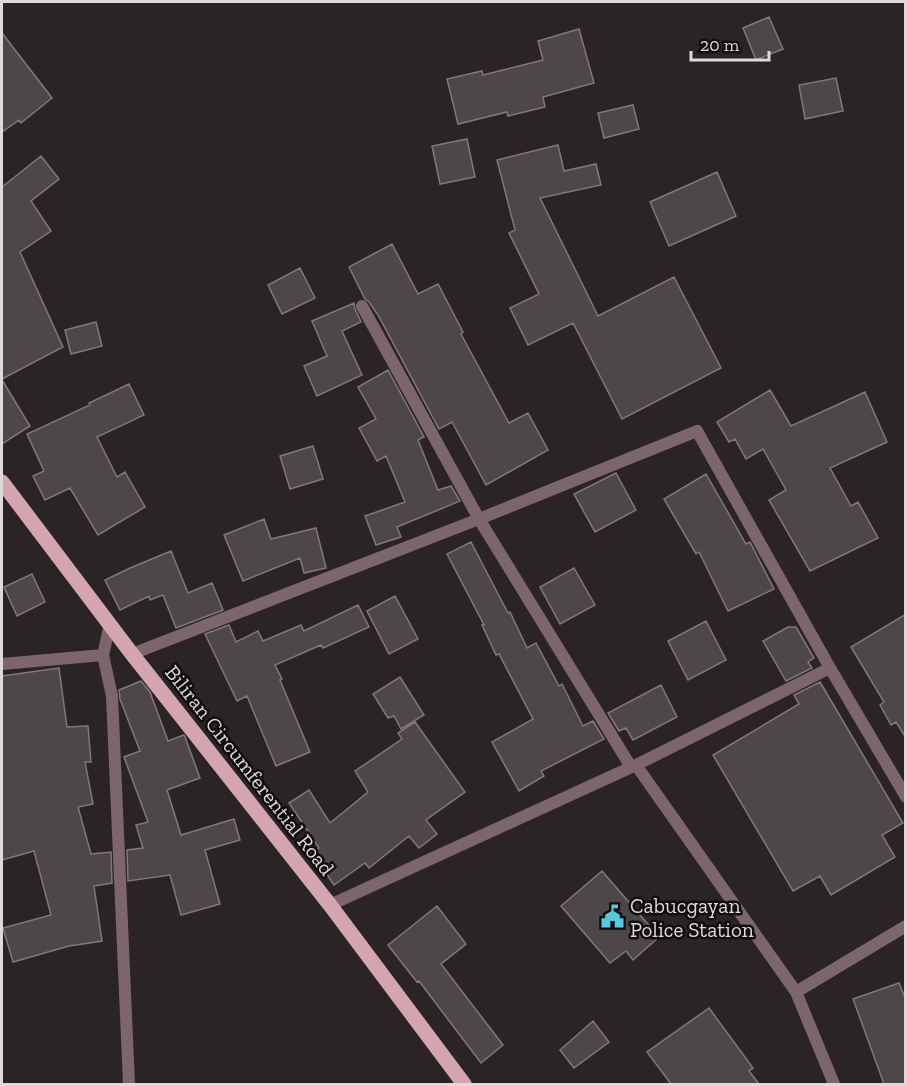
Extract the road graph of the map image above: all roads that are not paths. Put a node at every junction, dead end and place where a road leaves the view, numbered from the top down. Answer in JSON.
{"nodes":[{"id":1,"x":362,"y":306,"type":"dead end"},
{"id":2,"x":2,"y":482,"type":"edge"},
{"id":3,"x":479,"y":519,"type":"junction"},
{"id":4,"x":110,"y":624,"type":"junction"},
{"id":5,"x":132,"y":654,"type":"junction"},
{"id":6,"x":103,"y":655,"type":"junction"},
{"id":7,"x":2,"y":664,"type":"edge"},
{"id":8,"x":831,"y":668,"type":"junction"},
{"id":9,"x":633,"y":766,"type":"junction"},
{"id":10,"x":906,"y":797,"type":"edge"},
{"id":11,"x":330,"y":905,"type":"junction"},
{"id":12,"x":906,"y":926,"type":"edge"},
{"id":13,"x":796,"y":992,"type":"junction"},
{"id":14,"x":129,"y":1084,"type":"edge"},
{"id":15,"x":464,"y":1084,"type":"edge"},
{"id":16,"x":834,"y":1084,"type":"edge"}],
"edges":[{"from":1,"to":3,"type":"street"},
{"from":2,"to":4,"type":"main road","name":"Biliran Circumferential Road"},
{"from":3,"to":5,"type":"street"},
{"from":3,"to":8,"type":"street"},
{"from":3,"to":9,"type":"street"},
{"from":4,"to":5,"type":"main road","name":"Biliran Circumferential Road"},
{"from":4,"to":6,"type":"street"},
{"from":5,"to":11,"type":"main road","name":"Biliran Circumferential Road"},
{"from":6,"to":7,"type":"street"},
{"from":6,"to":14,"type":"street"},
{"from":8,"to":9,"type":"street"},
{"from":8,"to":10,"type":"street"},
{"from":9,"to":11,"type":"street"},
{"from":9,"to":13,"type":"street"},
{"from":11,"to":15,"type":"main road","name":"Biliran Circumferential Road"},
{"from":12,"to":13,"type":"street"},
{"from":13,"to":16,"type":"street"}]}
